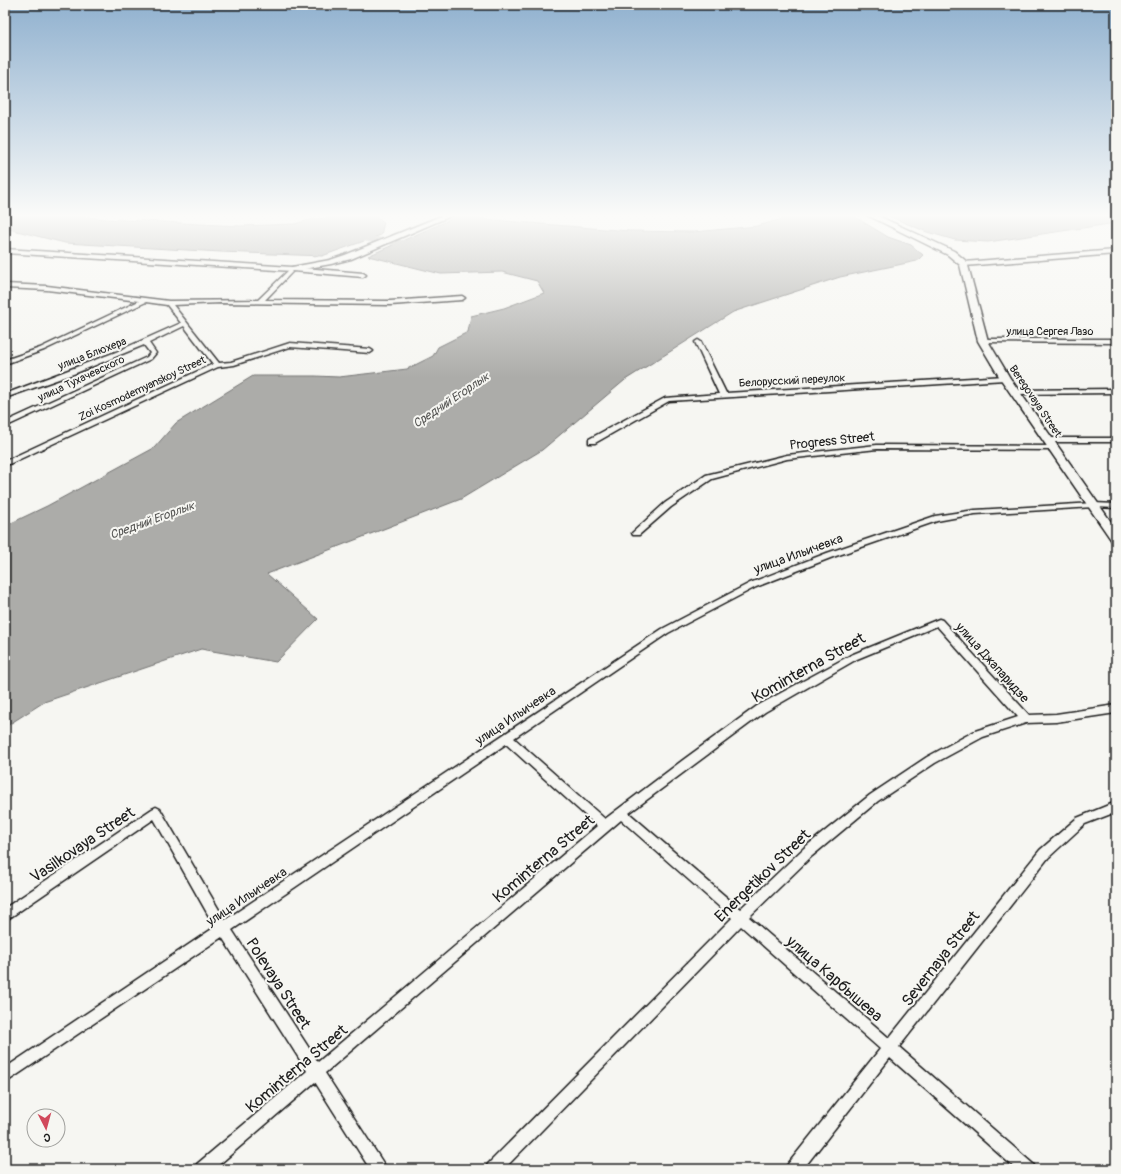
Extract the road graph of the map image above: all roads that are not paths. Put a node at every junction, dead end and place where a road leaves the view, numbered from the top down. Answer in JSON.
{"nodes":[{"id":1,"x":289,"y":269,"type":"edge"},
{"id":2,"x":292,"y":269,"type":"junction"},
{"id":3,"x":965,"y":269,"type":"edge"},
{"id":4,"x":363,"y":275,"type":"dead end"},
{"id":5,"x":5,"y":286,"type":"edge"},
{"id":6,"x":462,"y":298,"type":"dead end"},
{"id":7,"x":144,"y":301,"type":"junction"},
{"id":8,"x":260,"y":301,"type":"junction"},
{"id":9,"x":169,"y":303,"type":"junction"},
{"id":10,"x":184,"y":324,"type":"junction"},
{"id":11,"x":983,"y":341,"type":"junction"},
{"id":12,"x":1116,"y":341,"type":"edge"},
{"id":13,"x":698,"y":342,"type":"dead end"},
{"id":14,"x":146,"y":343,"type":"junction"},
{"id":15,"x":370,"y":351,"type":"dead end"},
{"id":16,"x":5,"y":362,"type":"edge"},
{"id":17,"x":217,"y":365,"type":"junction"},
{"id":18,"x":1004,"y":378,"type":"junction"},
{"id":19,"x":1116,"y":391,"type":"edge"},
{"id":20,"x":1014,"y":392,"type":"junction"},
{"id":21,"x":723,"y":395,"type":"junction"},
{"id":22,"x":5,"y":396,"type":"edge"},
{"id":23,"x":5,"y":425,"type":"edge"},
{"id":24,"x":1116,"y":440,"type":"edge"},
{"id":25,"x":592,"y":441,"type":"dead end"},
{"id":26,"x":1051,"y":444,"type":"junction"},
{"id":27,"x":5,"y":464,"type":"edge"},
{"id":28,"x":1094,"y":505,"type":"junction"},
{"id":29,"x":1116,"y":506,"type":"edge"},
{"id":30,"x":636,"y":533,"type":"dead end"},
{"id":31,"x":1116,"y":538,"type":"edge"},
{"id":32,"x":939,"y":622,"type":"joint"},
{"id":33,"x":1116,"y":709,"type":"edge"},
{"id":34,"x":1026,"y":719,"type":"junction"},
{"id":35,"x":506,"y":737,"type":"junction"},
{"id":36,"x":1116,"y":807,"type":"edge"},
{"id":37,"x":156,"y":812,"type":"joint"},
{"id":38,"x":621,"y":814,"type":"junction"},
{"id":39,"x":605,"y":826,"type":"junction"},
{"id":40,"x":5,"y":915,"type":"edge"},
{"id":41,"x":740,"y":918,"type":"junction"},
{"id":42,"x":224,"y":928,"type":"junction"},
{"id":43,"x":890,"y":1048,"type":"junction"},
{"id":44,"x":316,"y":1072,"type":"junction"},
{"id":45,"x":5,"y":1076,"type":"edge"},
{"id":46,"x":202,"y":1169,"type":"edge"},
{"id":47,"x":379,"y":1169,"type":"edge"},
{"id":48,"x":493,"y":1169,"type":"edge"},
{"id":49,"x":793,"y":1169,"type":"edge"},
{"id":50,"x":1028,"y":1169,"type":"edge"}],
"edges":[{"from":1,"to":2,"type":"main road"},
{"from":2,"to":4,"type":"street"},
{"from":2,"to":8,"type":"street"},
{"from":3,"to":11,"type":"main road","name":"Beregovaya Street"},
{"from":5,"to":7,"type":"street"},
{"from":6,"to":8,"type":"street"},
{"from":7,"to":9,"type":"street"},
{"from":7,"to":16,"type":"street"},
{"from":8,"to":9,"type":"street"},
{"from":9,"to":10,"type":"street","name":"Zoi Kosmodemyanskoy Street"},
{"from":10,"to":14,"type":"street","name":"улица Блюхера"},
{"from":10,"to":17,"type":"street","name":"Zoi Kosmodemyanskoy Street"},
{"from":11,"to":12,"type":"street","name":"улица Сергея Лазо"},
{"from":11,"to":18,"type":"main road","name":"Beregovaya Street"},
{"from":13,"to":21,"type":"street"},
{"from":14,"to":22,"type":"street","name":"улица Блюхера"},
{"from":14,"to":23,"type":"street","name":"улица Тухачевского"},
{"from":15,"to":17,"type":"street"},
{"from":17,"to":27,"type":"street","name":"Zoi Kosmodemyanskoy Street"},
{"from":18,"to":20,"type":"main road","name":"Beregovaya Street"},
{"from":18,"to":21,"type":"street","name":"Белорусский переулок"},
{"from":19,"to":20,"type":"street"},
{"from":20,"to":26,"type":"main road","name":"Beregovaya Street"},
{"from":21,"to":25,"type":"street","name":"Белорусский переулок"},
{"from":24,"to":26,"type":"street","name":"Progress Street"},
{"from":26,"to":28,"type":"main road","name":"Beregovaya Street"},
{"from":26,"to":30,"type":"street","name":"Progress Street"},
{"from":28,"to":29,"type":"street","name":"улица Ильичевка"},
{"from":28,"to":31,"type":"main road","name":"Beregovaya Street"},
{"from":28,"to":35,"type":"street","name":"улица Ильичевка"},
{"from":32,"to":34,"type":"street","name":"улица Джапаридзе"},
{"from":32,"to":38,"type":"street","name":"Kominterna Street"},
{"from":33,"to":34,"type":"street","name":"Energetikov Street"},
{"from":34,"to":41,"type":"street","name":"Energetikov Street"},
{"from":35,"to":39,"type":"street"},
{"from":35,"to":42,"type":"street","name":"улица Ильичевка"},
{"from":36,"to":43,"type":"street","name":"Severnaya Street"},
{"from":37,"to":40,"type":"street","name":"Vasilkovaya Street"},
{"from":37,"to":42,"type":"street","name":"Polevaya Street"},
{"from":38,"to":39,"type":"street","name":"Kominterna Street"},
{"from":38,"to":41,"type":"street","name":"улица Карбышева"},
{"from":39,"to":44,"type":"street","name":"Kominterna Street"},
{"from":41,"to":43,"type":"street","name":"улица Карбышева"},
{"from":41,"to":48,"type":"street","name":"Energetikov Street"},
{"from":42,"to":44,"type":"street","name":"Polevaya Street"},
{"from":42,"to":45,"type":"street","name":"улица Ильичевка"},
{"from":43,"to":49,"type":"street","name":"Severnaya Street"},
{"from":43,"to":50,"type":"street","name":"улица Карбышева"},
{"from":44,"to":46,"type":"street","name":"Kominterna Street"},
{"from":44,"to":47,"type":"street","name":"Polevaya Street"}]}
